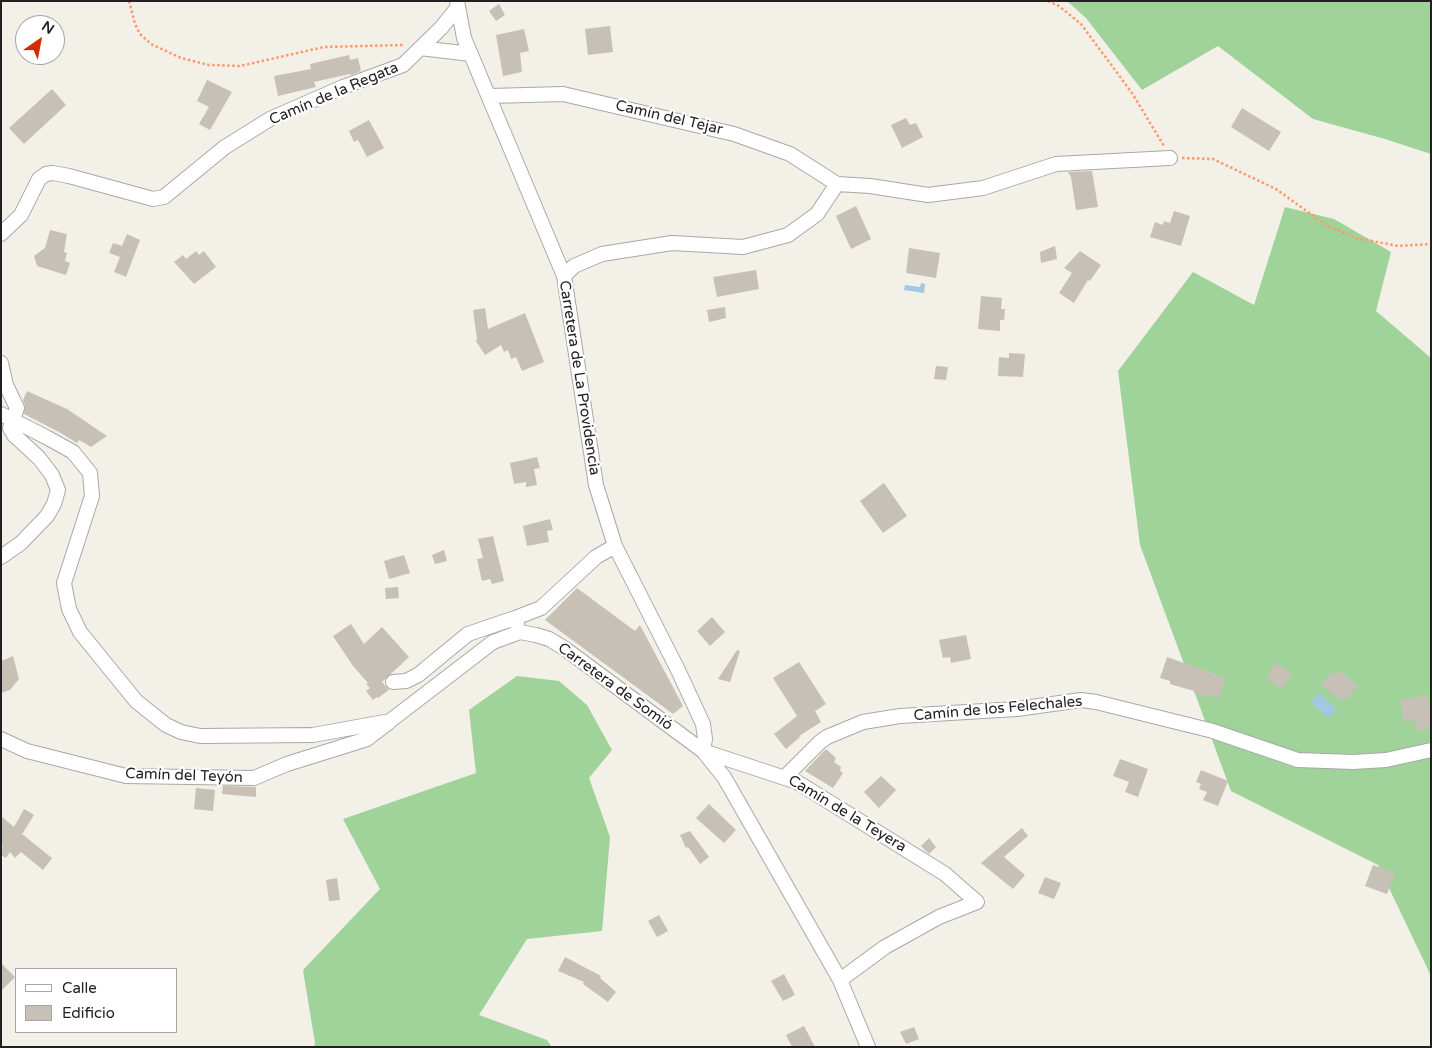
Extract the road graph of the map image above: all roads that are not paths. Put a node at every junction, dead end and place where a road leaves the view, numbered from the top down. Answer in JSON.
{"nodes":[{"id":1,"x":458,"y":4,"type":"edge"},
{"id":2,"x":441,"y":28,"type":"junction"},
{"id":3,"x":420,"y":48,"type":"junction"},
{"id":4,"x":448,"y":52,"type":"junction"},
{"id":5,"x":471,"y":54,"type":"junction"},
{"id":6,"x":490,"y":96,"type":"junction"},
{"id":7,"x":1170,"y":158,"type":"road end"},
{"id":8,"x":837,"y":184,"type":"junction"},
{"id":9,"x":1,"y":234,"type":"edge"},
{"id":10,"x":564,"y":276,"type":"junction"},
{"id":11,"x":1,"y":363,"type":"edge"},
{"id":12,"x":1,"y":414,"type":"edge"},
{"id":13,"x":14,"y":421,"type":"junction"},
{"id":14,"x":614,"y":546,"type":"junction"},
{"id":15,"x":1,"y":557,"type":"edge"},
{"id":16,"x":515,"y":618,"type":"junction"},
{"id":17,"x":520,"y":632,"type":"junction"},
{"id":18,"x":393,"y":682,"type":"dead end"},
{"id":19,"x":390,"y":722,"type":"junction"},
{"id":20,"x":1,"y":739,"type":"edge"},
{"id":21,"x":1431,"y":750,"type":"edge"},
{"id":22,"x":703,"y":751,"type":"junction"},
{"id":23,"x":785,"y":777,"type":"junction"},
{"id":24,"x":840,"y":980,"type":"junction"},
{"id":25,"x":868,"y":1047,"type":"edge"}],
"edges":[{"from":1,"to":2,"type":"street","name":"Camín de la Regata"},
{"from":1,"to":5,"type":"street","name":"Carretera de La Providencia"},
{"from":2,"to":3,"type":"street","name":"Camín de la Regata"},
{"from":2,"to":4,"type":"street"},
{"from":3,"to":4,"type":"street"},
{"from":3,"to":9,"type":"street","name":"Camín de la Regata"},
{"from":4,"to":5,"type":"street"},
{"from":5,"to":6,"type":"street","name":"Carretera de La Providencia"},
{"from":6,"to":8,"type":"street","name":"Camín del Tejar"},
{"from":6,"to":10,"type":"street","name":"Carretera de La Providencia"},
{"from":7,"to":8,"type":"street"},
{"from":8,"to":10,"type":"street"},
{"from":10,"to":14,"type":"street","name":"Carretera de La Providencia"},
{"from":11,"to":13,"type":"street"},
{"from":12,"to":13,"type":"street"},
{"from":13,"to":15,"type":"street"},
{"from":13,"to":19,"type":"street"},
{"from":14,"to":16,"type":"street"},
{"from":14,"to":22,"type":"street","name":"Carretera de La Providencia"},
{"from":16,"to":17,"type":"street"},
{"from":16,"to":18,"type":"street"},
{"from":17,"to":19,"type":"street"},
{"from":17,"to":22,"type":"street","name":"Carretera de Somió"},
{"from":19,"to":20,"type":"street","name":"Camín del Teyón"},
{"from":21,"to":23,"type":"street","name":"Camín de los Felechales"},
{"from":22,"to":23,"type":"street","name":"Camín de la Teyera"},
{"from":22,"to":24,"type":"street","name":"Carretera de Somió"},
{"from":23,"to":24,"type":"street","name":"Camín de la Teyera"},
{"from":24,"to":25,"type":"street","name":"Carretera de Somió"}]}
